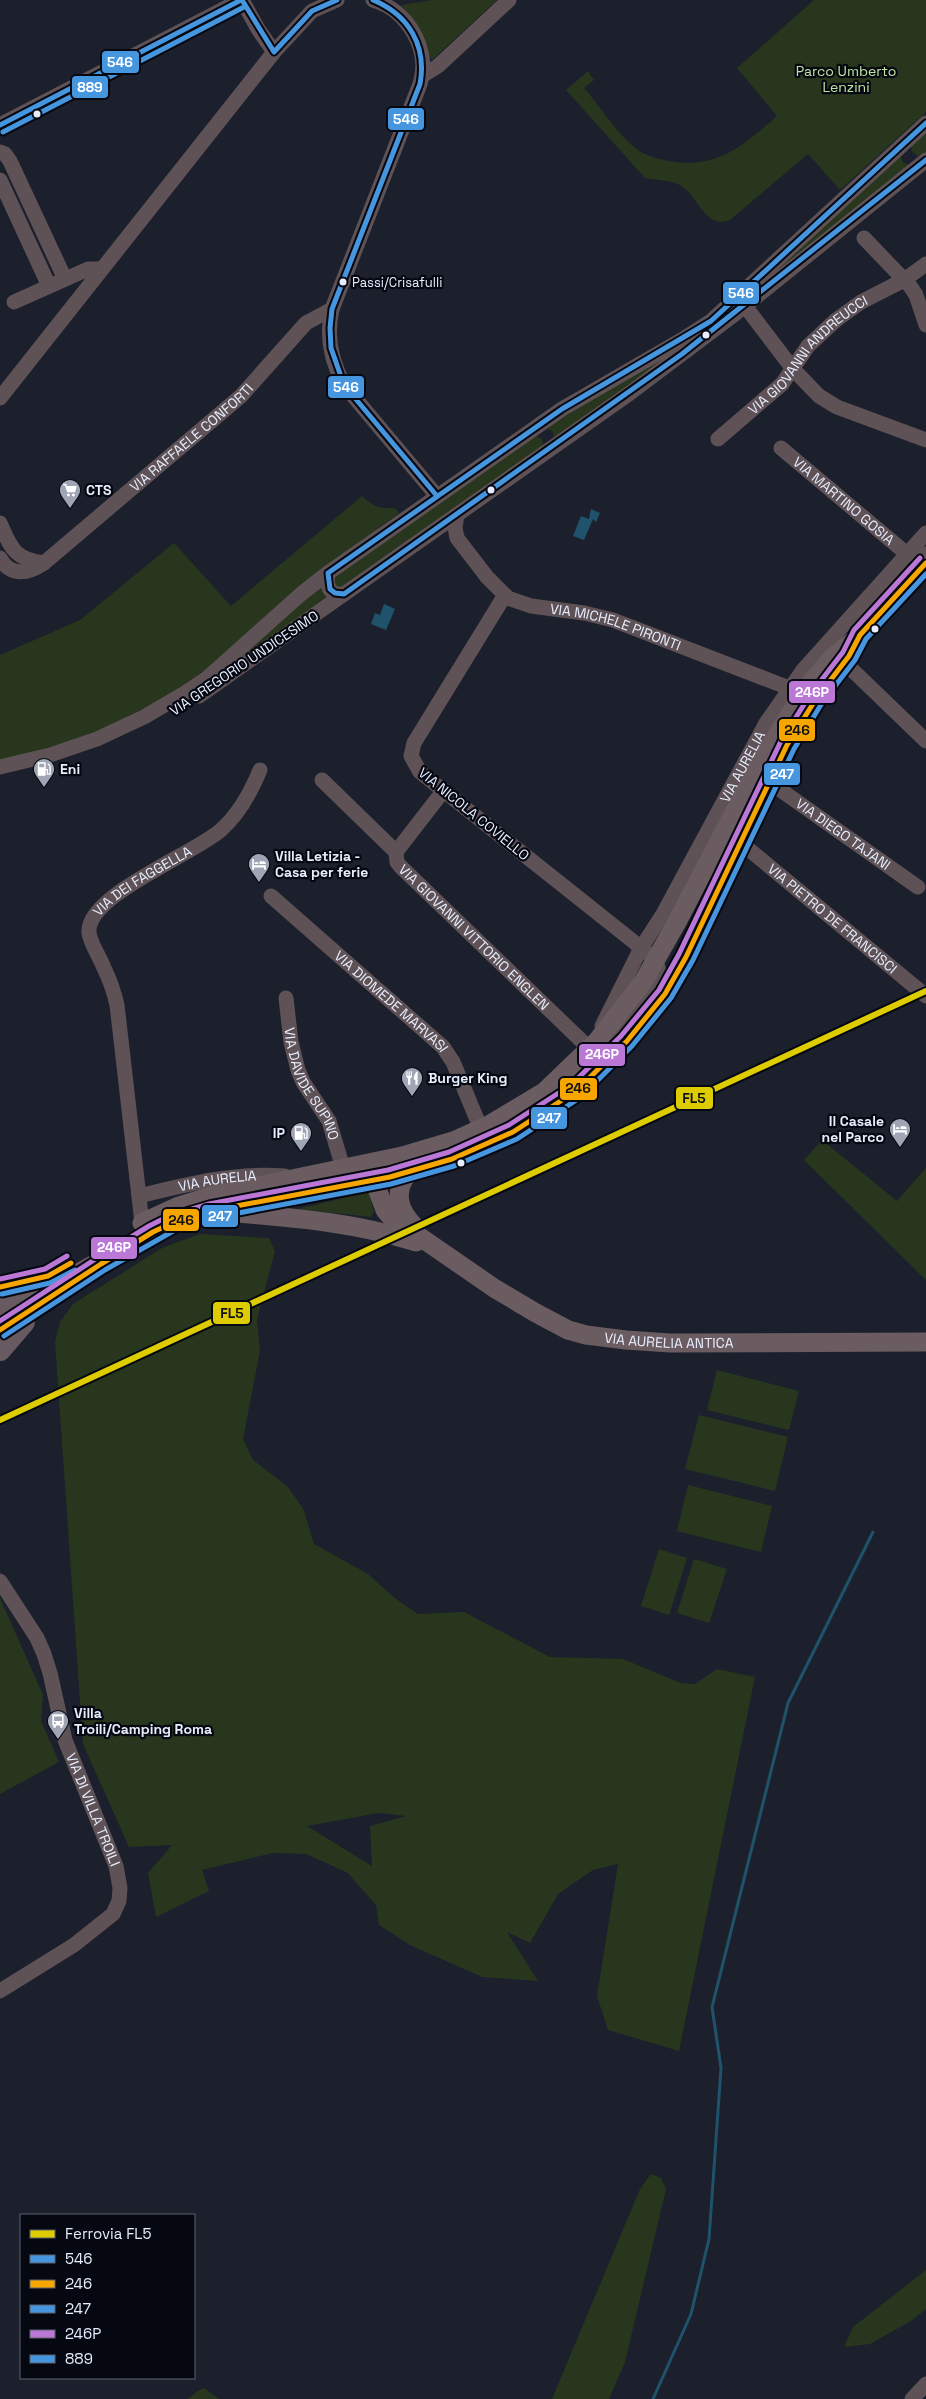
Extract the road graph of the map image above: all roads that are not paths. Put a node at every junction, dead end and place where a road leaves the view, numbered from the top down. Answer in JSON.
{"nodes":[{"id":1,"x":241,"y":0,"type":"edge"},
{"id":2,"x":337,"y":0,"type":"edge"},
{"id":3,"x":378,"y":0,"type":"edge"},
{"id":4,"x":509,"y":0,"type":"edge"},
{"id":5,"x":274,"y":52,"type":"junction"},
{"id":6,"x":422,"y":76,"type":"junction"},
{"id":7,"x":926,"y":123,"type":"edge"},
{"id":8,"x":0,"y":125,"type":"edge"},
{"id":9,"x":908,"y":140,"type":"junction"},
{"id":10,"x":0,"y":152,"type":"edge"},
{"id":11,"x":925,"y":161,"type":"edge"},
{"id":12,"x":0,"y":180,"type":"edge"},
{"id":13,"x":864,"y":238,"type":"dead end"},
{"id":14,"x":926,"y":264,"type":"edge"},
{"id":15,"x":101,"y":268,"type":"junction"},
{"id":16,"x":65,"y":278,"type":"junction"},
{"id":17,"x":904,"y":280,"type":"junction"},
{"id":18,"x":49,"y":286,"type":"junction"},
{"id":19,"x":14,"y":302,"type":"dead end"},
{"id":20,"x":745,"y":306,"type":"junction"},
{"id":21,"x":332,"y":308,"type":"junction"},
{"id":22,"x":926,"y":325,"type":"edge"},
{"id":23,"x":793,"y":369,"type":"junction"},
{"id":24,"x":0,"y":398,"type":"edge"},
{"id":25,"x":532,"y":429,"type":"junction"},
{"id":26,"x":718,"y":438,"type":"dead end"},
{"id":27,"x":926,"y":440,"type":"edge"},
{"id":28,"x":782,"y":448,"type":"dead end"},
{"id":29,"x":550,"y":449,"type":"junction"},
{"id":30,"x":437,"y":496,"type":"junction"},
{"id":31,"x":457,"y":515,"type":"junction"},
{"id":32,"x":0,"y":522,"type":"edge"},
{"id":33,"x":431,"y":533,"type":"junction"},
{"id":34,"x":926,"y":533,"type":"edge"},
{"id":35,"x":460,"y":543,"type":"junction"},
{"id":36,"x":907,"y":554,"type":"junction"},
{"id":37,"x":926,"y":554,"type":"edge"},
{"id":38,"x":0,"y":558,"type":"edge"},
{"id":39,"x":44,"y":563,"type":"junction"},
{"id":40,"x":926,"y":563,"type":"edge"},
{"id":41,"x":328,"y":573,"type":"junction"},
{"id":42,"x":344,"y":594,"type":"junction"},
{"id":43,"x":505,"y":595,"type":"junction"},
{"id":44,"x":860,"y":635,"type":"junction"},
{"id":45,"x":844,"y":662,"type":"junction"},
{"id":46,"x":789,"y":688,"type":"junction"},
{"id":47,"x":926,"y":741,"type":"edge"},
{"id":48,"x":761,"y":761,"type":"junction"},
{"id":49,"x":0,"y":767,"type":"edge"},
{"id":50,"x":260,"y":770,"type":"dead end"},
{"id":51,"x":0,"y":776,"type":"edge"},
{"id":52,"x":736,"y":777,"type":"junction"},
{"id":53,"x":322,"y":780,"type":"dead end"},
{"id":54,"x":768,"y":781,"type":"junction"},
{"id":55,"x":444,"y":790,"type":"junction"},
{"id":56,"x":740,"y":842,"type":"junction"},
{"id":57,"x":396,"y":852,"type":"junction"},
{"id":58,"x":918,"y":887,"type":"dead end"},
{"id":59,"x":271,"y":896,"type":"dead end"},
{"id":60,"x":664,"y":914,"type":"junction"},
{"id":61,"x":697,"y":932,"type":"junction"},
{"id":62,"x":668,"y":940,"type":"junction"},
{"id":63,"x":642,"y":948,"type":"junction"},
{"id":64,"x":656,"y":961,"type":"junction"},
{"id":65,"x":926,"y":996,"type":"edge"},
{"id":66,"x":286,"y":998,"type":"dead end"},
{"id":67,"x":594,"y":1045,"type":"junction"},
{"id":68,"x":589,"y":1079,"type":"junction"},
{"id":69,"x":481,"y":1130,"type":"junction"},
{"id":70,"x":343,"y":1168,"type":"junction"},
{"id":71,"x":370,"y":1172,"type":"junction"},
{"id":72,"x":409,"y":1172,"type":"junction"},
{"id":73,"x":297,"y":1178,"type":"junction"},
{"id":74,"x":139,"y":1196,"type":"junction"},
{"id":75,"x":385,"y":1210,"type":"junction"},
{"id":76,"x":210,"y":1211,"type":"junction"},
{"id":77,"x":332,"y":1222,"type":"junction"},
{"id":78,"x":142,"y":1223,"type":"junction"},
{"id":79,"x":435,"y":1248,"type":"junction"},
{"id":80,"x":101,"y":1264,"type":"junction"},
{"id":81,"x":48,"y":1276,"type":"junction"},
{"id":82,"x":0,"y":1287,"type":"edge"},
{"id":83,"x":0,"y":1296,"type":"edge"},
{"id":84,"x":43,"y":1302,"type":"junction"},
{"id":85,"x":0,"y":1308,"type":"edge"},
{"id":86,"x":0,"y":1330,"type":"edge"},
{"id":87,"x":926,"y":1342,"type":"edge"},
{"id":88,"x":0,"y":1350,"type":"edge"},
{"id":89,"x":0,"y":1581,"type":"edge"},
{"id":90,"x":0,"y":1991,"type":"edge"},
{"id":91,"x":926,"y":2384,"type":"edge"},
{"id":92,"x":912,"y":2399,"type":"edge"}],
"edges":[{"from":1,"to":5,"type":"street"},
{"from":1,"to":8,"type":"street"},
{"from":2,"to":5,"type":"street"},
{"from":3,"to":6,"type":"street"},
{"from":4,"to":6,"type":"street"},
{"from":5,"to":15,"type":"street"},
{"from":6,"to":21,"type":"street"},
{"from":7,"to":9,"type":"street","name":"VIA GREGORIO UNDICESIMO"},
{"from":9,"to":11,"type":"street","name":"VIA GREGORIO UNDICESIMO"},
{"from":9,"to":25,"type":"street","name":"VIA GREGORIO UNDICESIMO"},
{"from":10,"to":16,"type":"street"},
{"from":11,"to":20,"type":"street","name":"VIA GREGORIO UNDICESIMO"},
{"from":12,"to":18,"type":"street"},
{"from":13,"to":17,"type":"street"},
{"from":14,"to":17,"type":"street","name":"VIA GIOVANNI ANDREUCCI"},
{"from":15,"to":16,"type":"street"},
{"from":15,"to":24,"type":"street"},
{"from":16,"to":18,"type":"street"},
{"from":17,"to":22,"type":"street"},
{"from":17,"to":23,"type":"street","name":"VIA GIOVANNI ANDREUCCI"},
{"from":18,"to":19,"type":"street"},
{"from":20,"to":23,"type":"street"},
{"from":20,"to":29,"type":"street","name":"VIA GREGORIO UNDICESIMO"},
{"from":21,"to":30,"type":"street"},
{"from":21,"to":39,"type":"street","name":"VIA RAFFAELE CONFORTI"},
{"from":23,"to":26,"type":"street","name":"VIA GIOVANNI ANDREUCCI"},
{"from":23,"to":27,"type":"street"},
{"from":25,"to":29,"type":"street"},
{"from":25,"to":30,"type":"street","name":"VIA GREGORIO UNDICESIMO"},
{"from":28,"to":36,"type":"street","name":"VIA MARTINO GOSIA"},
{"from":29,"to":31,"type":"street","name":"VIA GREGORIO UNDICESIMO"},
{"from":30,"to":41,"type":"street","name":"VIA GREGORIO UNDICESIMO"},
{"from":31,"to":33,"type":"street","name":"VIA GREGORIO UNDICESIMO"},
{"from":31,"to":35,"type":"street"},
{"from":32,"to":39,"type":"street"},
{"from":33,"to":35,"type":"street"},
{"from":33,"to":42,"type":"street","name":"VIA GREGORIO UNDICESIMO"},
{"from":34,"to":36,"type":"street","name":"VIA AURELIA"},
{"from":35,"to":43,"type":"street","name":"VIA MICHELE PIRONTI"},
{"from":36,"to":37,"type":"street"},
{"from":36,"to":46,"type":"street","name":"VIA AURELIA"},
{"from":38,"to":39,"type":"street","name":"VIA RAFFAELE CONFORTI"},
{"from":40,"to":44,"type":"main road","name":"VIA AURELIA"},
{"from":41,"to":42,"type":"street"},
{"from":41,"to":49,"type":"street","name":"VIA GREGORIO UNDICESIMO"},
{"from":42,"to":51,"type":"street","name":"VIA GREGORIO UNDICESIMO"},
{"from":43,"to":46,"type":"street","name":"VIA MICHELE PIRONTI"},
{"from":43,"to":55,"type":"street","name":"VIA NICOLA COVIELLO"},
{"from":44,"to":45,"type":"main road","name":"VIA AURELIA"},
{"from":44,"to":48,"type":"main road","name":"VIA AURELIA"},
{"from":45,"to":47,"type":"street"},
{"from":45,"to":54,"type":"main road","name":"VIA AURELIA"},
{"from":46,"to":52,"type":"street","name":"VIA AURELIA"},
{"from":48,"to":52,"type":"street"},
{"from":48,"to":62,"type":"main road","name":"VIA AURELIA"},
{"from":50,"to":74,"type":"street","name":"VIA DEI FAGGELLA"},
{"from":52,"to":60,"type":"street","name":"VIA AURELIA"},
{"from":53,"to":57,"type":"street","name":"VIA GIOVANNI VITTORIO ENGLEN"},
{"from":54,"to":56,"type":"main road","name":"VIA AURELIA"},
{"from":54,"to":58,"type":"street","name":"VIA DIEGO TAJANI"},
{"from":55,"to":57,"type":"street"},
{"from":55,"to":63,"type":"street","name":"VIA NICOLA COVIELLO"},
{"from":56,"to":61,"type":"main road","name":"VIA AURELIA"},
{"from":56,"to":65,"type":"street","name":"VIA PIETRO DE FRANCISCI"},
{"from":57,"to":67,"type":"street","name":"VIA GIOVANNI VITTORIO ENGLEN"},
{"from":59,"to":69,"type":"street","name":"VIA DIOMEDE MARVASI"},
{"from":60,"to":62,"type":"street"},
{"from":60,"to":63,"type":"street","name":"VIA AURELIA"},
{"from":61,"to":62,"type":"street"},
{"from":61,"to":68,"type":"main road","name":"VIA AURELIA"},
{"from":62,"to":64,"type":"main road","name":"VIA AURELIA"},
{"from":63,"to":64,"type":"street"},
{"from":63,"to":67,"type":"street","name":"VIA AURELIA"},
{"from":64,"to":67,"type":"main road","name":"VIA AURELIA"},
{"from":64,"to":68,"type":"street"},
{"from":66,"to":70,"type":"street","name":"VIA DAVIDE SUPINO"},
{"from":67,"to":69,"type":"main road","name":"VIA AURELIA"},
{"from":68,"to":72,"type":"main road","name":"VIA AURELIA"},
{"from":69,"to":71,"type":"main road","name":"VIA AURELIA"},
{"from":70,"to":71,"type":"main road","name":"VIA AURELIA"},
{"from":70,"to":73,"type":"main road","name":"VIA AURELIA"},
{"from":71,"to":72,"type":"main road","name":"VIA AURELIA"},
{"from":71,"to":75,"type":"main road"},
{"from":71,"to":76,"type":"main road","name":"VIA AURELIA"},
{"from":72,"to":79,"type":"main road"},
{"from":73,"to":74,"type":"street","name":"VIA AURELIA"},
{"from":73,"to":78,"type":"main road","name":"VIA AURELIA"},
{"from":74,"to":78,"type":"street"},
{"from":75,"to":77,"type":"main road"},
{"from":75,"to":79,"type":"main road"},
{"from":76,"to":77,"type":"main road"},
{"from":76,"to":80,"type":"highway","name":"VIA AURELIA"},
{"from":77,"to":79,"type":"main road"},
{"from":78,"to":81,"type":"highway","name":"VIA AURELIA"},
{"from":79,"to":87,"type":"main road","name":"VIA AURELIA ANTICA"},
{"from":80,"to":84,"type":"highway"},
{"from":80,"to":85,"type":"highway","name":"VIA AURELIA"},
{"from":81,"to":82,"type":"highway"},
{"from":81,"to":83,"type":"highway","name":"VIA AURELIA"},
{"from":84,"to":86,"type":"highway"},
{"from":84,"to":88,"type":"highway"},
{"from":89,"to":90,"type":"street","name":"VIA DI VILLA TROILI"},
{"from":91,"to":92,"type":"street"}]}
